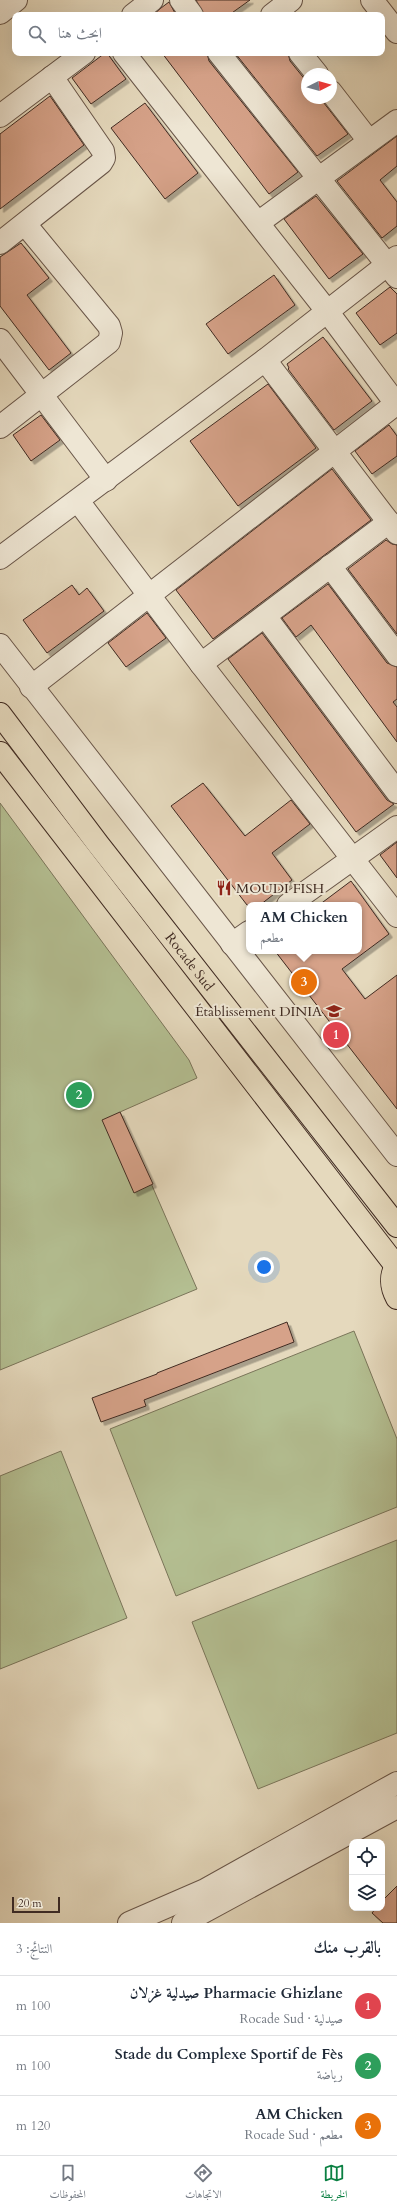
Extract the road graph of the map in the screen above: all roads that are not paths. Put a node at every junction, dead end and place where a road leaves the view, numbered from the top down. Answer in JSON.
{"nodes":[{"id":1,"x":16,"y":0,"type":"edge"},
{"id":2,"x":181,"y":0,"type":"edge"},
{"id":3,"x":291,"y":0,"type":"edge"},
{"id":4,"x":372,"y":0,"type":"edge"},
{"id":5,"x":190,"y":12,"type":"edge"},
{"id":6,"x":276,"y":12,"type":"edge"},
{"id":7,"x":381,"y":12,"type":"edge"},
{"id":8,"x":0,"y":13,"type":"edge"},
{"id":9,"x":385,"y":17,"type":"edge"},
{"id":10,"x":397,"y":32,"type":"edge"},
{"id":11,"x":80,"y":56,"type":"edge"},
{"id":12,"x":126,"y":56,"type":"edge"},
{"id":13,"x":224,"y":56,"type":"edge"},
{"id":14,"x":302,"y":56,"type":"edge"},
{"id":15,"x":312,"y":68,"type":"edge"},
{"id":16,"x":52,"y":77,"type":"junction"},
{"id":17,"x":337,"y":100,"type":"edge"},
{"id":18,"x":0,"y":116,"type":"edge"},
{"id":19,"x":397,"y":121,"type":"edge"},
{"id":20,"x":369,"y":141,"type":"junction"},
{"id":21,"x":317,"y":179,"type":"junction"},
{"id":22,"x":258,"y":223,"type":"junction"},
{"id":23,"x":25,"y":224,"type":"junction"},
{"id":24,"x":0,"y":243,"type":"edge"},
{"id":25,"x":394,"y":266,"type":"edge"},
{"id":26,"x":328,"y":311,"type":"junction"},
{"id":27,"x":0,"y":340,"type":"edge"},
{"id":28,"x":265,"y":360,"type":"junction"},
{"id":29,"x":42,"y":396,"type":"junction"},
{"id":30,"x":397,"y":404,"type":"edge"},
{"id":31,"x":0,"y":427,"type":"edge"},
{"id":32,"x":334,"y":450,"type":"junction"},
{"id":33,"x":106,"y":480,"type":"junction"},
{"id":34,"x":78,"y":501,"type":"junction"},
{"id":35,"x":393,"y":528,"type":"edge"},
{"id":36,"x":0,"y":558,"type":"edge"},
{"id":37,"x":330,"y":566,"type":"junction"},
{"id":38,"x":149,"y":595,"type":"junction"},
{"id":39,"x":265,"y":616,"type":"junction"},
{"id":40,"x":0,"y":646,"type":"edge"},
{"id":41,"x":397,"y":655,"type":"edge"},
{"id":42,"x":201,"y":664,"type":"junction"},
{"id":43,"x":31,"y":687,"type":"junction"},
{"id":44,"x":0,"y":714,"type":"edge"},
{"id":45,"x":0,"y":753,"type":"edge"},
{"id":46,"x":397,"y":792,"type":"edge"},
{"id":47,"x":397,"y":827,"type":"edge"},
{"id":48,"x":353,"y":860,"type":"junction"},
{"id":49,"x":292,"y":902,"type":"edge"},
{"id":50,"x":397,"y":916,"type":"edge"},
{"id":51,"x":241,"y":938,"type":"edge"},
{"id":52,"x":253,"y":954,"type":"edge"},
{"id":53,"x":397,"y":1155,"type":"edge"},
{"id":54,"x":397,"y":1226,"type":"edge"},
{"id":55,"x":396,"y":1265,"type":"edge"},
{"id":56,"x":397,"y":1298,"type":"edge"},
{"id":57,"x":397,"y":1783,"type":"edge"},
{"id":58,"x":397,"y":1807,"type":"edge"},
{"id":59,"x":129,"y":1923,"type":"edge"},
{"id":60,"x":183,"y":1923,"type":"edge"}],
"edges":[{"from":1,"to":8,"type":"street"},
{"from":2,"to":5,"type":"street"},
{"from":3,"to":6,"type":"street"},
{"from":4,"to":7,"type":"street"},
{"from":9,"to":10,"type":"street"},
{"from":11,"to":16,"type":"street"},
{"from":12,"to":22,"type":"street"},
{"from":13,"to":21,"type":"street"},
{"from":14,"to":15,"type":"street"},
{"from":16,"to":18,"type":"street"},
{"from":16,"to":23,"type":"street"},
{"from":17,"to":20,"type":"street"},
{"from":19,"to":20,"type":"street"},
{"from":20,"to":21,"type":"street"},
{"from":21,"to":22,"type":"street"},
{"from":21,"to":25,"type":"street"},
{"from":22,"to":26,"type":"street"},
{"from":23,"to":24,"type":"street"},
{"from":23,"to":29,"type":"street"},
{"from":25,"to":26,"type":"street"},
{"from":26,"to":28,"type":"street"},
{"from":26,"to":30,"type":"street"},
{"from":27,"to":29,"type":"street"},
{"from":28,"to":32,"type":"street"},
{"from":28,"to":33,"type":"street"},
{"from":29,"to":31,"type":"street"},
{"from":29,"to":33,"type":"street"},
{"from":30,"to":32,"type":"street"},
{"from":32,"to":35,"type":"street"},
{"from":32,"to":38,"type":"street"},
{"from":33,"to":34,"type":"street"},
{"from":34,"to":36,"type":"street"},
{"from":34,"to":38,"type":"street"},
{"from":35,"to":37,"type":"street"},
{"from":37,"to":39,"type":"street"},
{"from":37,"to":41,"type":"street"},
{"from":38,"to":42,"type":"street"},
{"from":38,"to":43,"type":"street"},
{"from":39,"to":42,"type":"street"},
{"from":39,"to":46,"type":"street"},
{"from":40,"to":43,"type":"street"},
{"from":42,"to":48,"type":"street"},
{"from":43,"to":51,"type":"street"},
{"from":44,"to":54,"type":"highway","name":"Rocade Sud"},
{"from":45,"to":55,"type":"highway","name":"Rocade Sud"},
{"from":47,"to":48,"type":"street"},
{"from":48,"to":49,"type":"street"},
{"from":48,"to":50,"type":"street"},
{"from":52,"to":53,"type":"street"},
{"from":55,"to":56,"type":"highway"},
{"from":57,"to":59,"type":"street"},
{"from":58,"to":60,"type":"street"}]}
